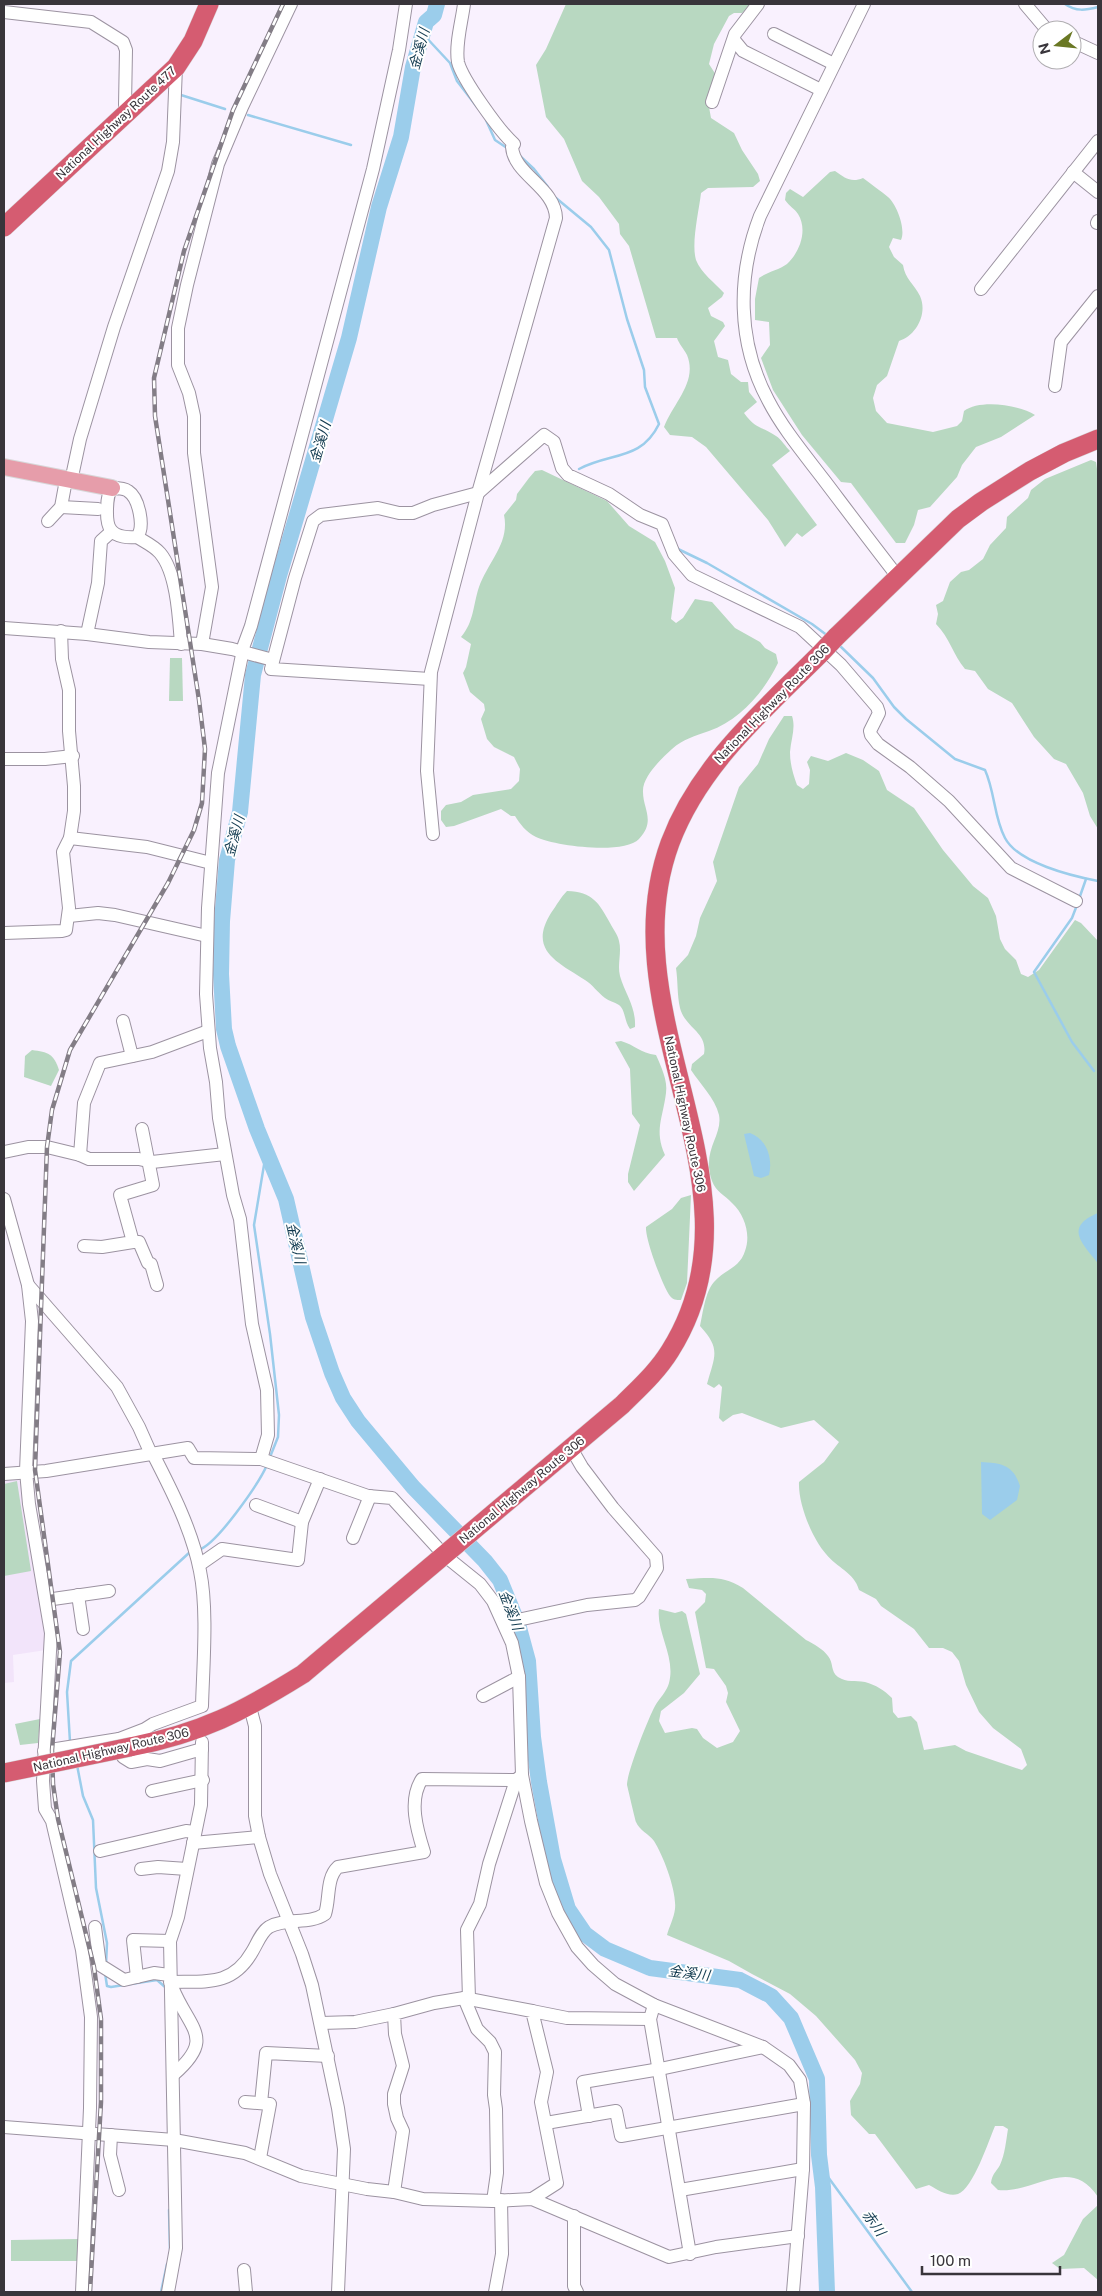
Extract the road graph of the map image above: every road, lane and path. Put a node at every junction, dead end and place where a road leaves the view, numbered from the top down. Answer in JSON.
{"nodes":[{"id":1,"x":209,"y":4,"type":"edge"},
{"id":2,"x":291,"y":4,"type":"edge"},
{"id":3,"x":406,"y":4,"type":"edge"},
{"id":4,"x":464,"y":4,"type":"edge"},
{"id":5,"x":758,"y":4,"type":"edge"},
{"id":6,"x":864,"y":4,"type":"edge"},
{"id":7,"x":1025,"y":4,"type":"edge"},
{"id":8,"x":4,"y":12,"type":"edge"},
{"id":9,"x":1039,"y":20,"type":"edge"},
{"id":10,"x":774,"y":34,"type":"dead end"},
{"id":11,"x":734,"y":40,"type":"junction"},
{"id":12,"x":1082,"y":46,"type":"edge"},
{"id":13,"x":1098,"y":54,"type":"edge"},
{"id":14,"x":834,"y":64,"type":"junction"},
{"id":15,"x":176,"y":67,"type":"junction"},
{"id":16,"x":822,"y":90,"type":"junction"},
{"id":17,"x":712,"y":102,"type":"dead end"},
{"id":18,"x":124,"y":104,"type":"dead end"},
{"id":19,"x":1098,"y":141,"type":"edge"},
{"id":20,"x":1073,"y":172,"type":"junction"},
{"id":21,"x":1098,"y":192,"type":"edge"},
{"id":22,"x":4,"y":227,"type":"edge"},
{"id":23,"x":981,"y":289,"type":"dead end"},
{"id":24,"x":1098,"y":296,"type":"edge"},
{"id":25,"x":1055,"y":386,"type":"dead end"},
{"id":26,"x":1098,"y":439,"type":"edge"},
{"id":27,"x":4,"y":467,"type":"edge"},
{"id":28,"x":68,"y":480,"type":"junction"},
{"id":29,"x":112,"y":488,"type":"junction"},
{"id":30,"x":478,"y":493,"type":"junction"},
{"id":31,"x":61,"y":507,"type":"junction"},
{"id":32,"x":98,"y":508,"type":"dead end"},
{"id":33,"x":48,"y":521,"type":"dead end"},
{"id":34,"x":111,"y":532,"type":"junction"},
{"id":35,"x":137,"y":537,"type":"junction"},
{"id":36,"x":898,"y":577,"type":"junction"},
{"id":37,"x":4,"y":628,"type":"edge"},
{"id":38,"x":61,"y":631,"type":"junction"},
{"id":39,"x":87,"y":634,"type":"junction"},
{"id":40,"x":181,"y":644,"type":"junction"},
{"id":41,"x":202,"y":644,"type":"junction"},
{"id":42,"x":245,"y":652,"type":"junction"},
{"id":43,"x":271,"y":659,"type":"junction"},
{"id":44,"x":430,"y":679,"type":"junction"},
{"id":45,"x":73,"y":756,"type":"junction"},
{"id":46,"x":4,"y":758,"type":"edge"},
{"id":47,"x":433,"y":834,"type":"dead end"},
{"id":48,"x":70,"y":838,"type":"junction"},
{"id":49,"x":210,"y":863,"type":"junction"},
{"id":50,"x":1076,"y":901,"type":"dead end"},
{"id":51,"x":69,"y":916,"type":"junction"},
{"id":52,"x":4,"y":933,"type":"edge"},
{"id":53,"x":207,"y":936,"type":"junction"},
{"id":54,"x":123,"y":1021,"type":"dead end"},
{"id":55,"x":210,"y":1033,"type":"junction"},
{"id":56,"x":132,"y":1056,"type":"junction"},
{"id":57,"x":142,"y":1129,"type":"dead end"},
{"id":58,"x":4,"y":1152,"type":"edge"},
{"id":59,"x":80,"y":1154,"type":"junction"},
{"id":60,"x":225,"y":1154,"type":"junction"},
{"id":61,"x":147,"y":1161,"type":"junction"},
{"id":62,"x":4,"y":1201,"type":"edge"},
{"id":63,"x":133,"y":1242,"type":"junction"},
{"id":64,"x":84,"y":1246,"type":"dead end"},
{"id":65,"x":28,"y":1285,"type":"junction"},
{"id":66,"x":157,"y":1285,"type":"dead end"},
{"id":67,"x":571,"y":1448,"type":"junction"},
{"id":68,"x":152,"y":1454,"type":"junction"},
{"id":69,"x":267,"y":1461,"type":"junction"},
{"id":70,"x":26,"y":1471,"type":"junction"},
{"id":71,"x":4,"y":1474,"type":"edge"},
{"id":72,"x":320,"y":1479,"type":"junction"},
{"id":73,"x":370,"y":1496,"type":"junction"},
{"id":74,"x":256,"y":1505,"type":"dead end"},
{"id":75,"x":302,"y":1522,"type":"junction"},
{"id":76,"x":353,"y":1538,"type":"dead end"},
{"id":77,"x":449,"y":1551,"type":"junction"},
{"id":78,"x":196,"y":1556,"type":"junction"},
{"id":79,"x":109,"y":1591,"type":"dead end"},
{"id":80,"x":78,"y":1595,"type":"junction"},
{"id":81,"x":46,"y":1600,"type":"junction"},
{"id":82,"x":506,"y":1622,"type":"junction"},
{"id":83,"x":83,"y":1629,"type":"dead end"},
{"id":84,"x":519,"y":1677,"type":"junction"},
{"id":85,"x":483,"y":1696,"type":"dead end"},
{"id":86,"x":250,"y":1707,"type":"junction"},
{"id":87,"x":124,"y":1743,"type":"junction"},
{"id":88,"x":44,"y":1751,"type":"junction"},
{"id":89,"x":4,"y":1773,"type":"edge"},
{"id":90,"x":519,"y":1777,"type":"junction"},
{"id":91,"x":202,"y":1780,"type":"junction"},
{"id":92,"x":152,"y":1791,"type":"dead end"},
{"id":93,"x":194,"y":1837,"type":"junction"},
{"id":94,"x":259,"y":1837,"type":"junction"},
{"id":95,"x":100,"y":1851,"type":"dead end"},
{"id":96,"x":141,"y":1869,"type":"dead end"},
{"id":97,"x":187,"y":1869,"type":"junction"},
{"id":98,"x":289,"y":1922,"type":"junction"},
{"id":99,"x":95,"y":1927,"type":"dead end"},
{"id":100,"x":170,"y":1941,"type":"junction"},
{"id":101,"x":137,"y":1977,"type":"junction"},
{"id":102,"x":170,"y":1979,"type":"junction"},
{"id":103,"x":466,"y":1998,"type":"junction"},
{"id":104,"x":654,"y":2005,"type":"junction"},
{"id":105,"x":532,"y":2011,"type":"junction"},
{"id":106,"x":394,"y":2014,"type":"junction"},
{"id":107,"x":650,"y":2018,"type":"junction"},
{"id":108,"x":321,"y":2023,"type":"junction"},
{"id":109,"x":763,"y":2047,"type":"junction"},
{"id":110,"x":328,"y":2056,"type":"junction"},
{"id":111,"x":660,"y":2069,"type":"junction"},
{"id":112,"x":173,"y":2075,"type":"junction"},
{"id":113,"x":245,"y":2102,"type":"dead end"},
{"id":114,"x":261,"y":2103,"type":"junction"},
{"id":115,"x":804,"y":2104,"type":"junction"},
{"id":116,"x":589,"y":2116,"type":"junction"},
{"id":117,"x":546,"y":2123,"type":"junction"},
{"id":118,"x":4,"y":2127,"type":"edge"},
{"id":119,"x":668,"y":2129,"type":"junction"},
{"id":120,"x":88,"y":2134,"type":"junction"},
{"id":121,"x":111,"y":2135,"type":"junction"},
{"id":122,"x":170,"y":2140,"type":"junction"},
{"id":123,"x":260,"y":2158,"type":"junction"},
{"id":124,"x":803,"y":2169,"type":"junction"},
{"id":125,"x":343,"y":2184,"type":"junction"},
{"id":126,"x":119,"y":2190,"type":"dead end"},
{"id":127,"x":680,"y":2190,"type":"junction"},
{"id":128,"x":394,"y":2192,"type":"junction"},
{"id":129,"x":532,"y":2199,"type":"junction"},
{"id":130,"x":497,"y":2201,"type":"junction"},
{"id":131,"x":574,"y":2216,"type":"junction"},
{"id":132,"x":798,"y":2236,"type":"junction"},
{"id":133,"x":690,"y":2254,"type":"junction"},
{"id":134,"x":244,"y":2270,"type":"dead end"},
{"id":135,"x":82,"y":2292,"type":"edge"},
{"id":136,"x":168,"y":2292,"type":"edge"},
{"id":137,"x":246,"y":2292,"type":"edge"},
{"id":138,"x":338,"y":2292,"type":"edge"},
{"id":139,"x":495,"y":2292,"type":"edge"},
{"id":140,"x":577,"y":2292,"type":"edge"},
{"id":141,"x":793,"y":2292,"type":"edge"}],
"edges":[{"from":1,"to":15,"type":"highway","name":"National Highway Route 477"},
{"from":2,"to":41,"type":"street"},
{"from":3,"to":42,"type":"street"},
{"from":4,"to":30,"type":"street"},
{"from":5,"to":11,"type":"street"},
{"from":6,"to":14,"type":"street"},
{"from":7,"to":9,"type":"street"},
{"from":8,"to":18,"type":"street"},
{"from":10,"to":14,"type":"street"},
{"from":11,"to":16,"type":"street"},
{"from":11,"to":17,"type":"street"},
{"from":12,"to":13,"type":"street"},
{"from":14,"to":16,"type":"street"},
{"from":15,"to":22,"type":"highway","name":"National Highway Route 477"},
{"from":15,"to":28,"type":"street"},
{"from":16,"to":36,"type":"street"},
{"from":19,"to":20,"type":"street"},
{"from":20,"to":21,"type":"street"},
{"from":20,"to":23,"type":"street"},
{"from":24,"to":25,"type":"street"},
{"from":26,"to":36,"type":"highway","name":"National Highway Route 306"},
{"from":27,"to":28,"type":"main road"},
{"from":28,"to":29,"type":"main road"},
{"from":28,"to":31,"type":"street"},
{"from":29,"to":34,"type":"street"},
{"from":29,"to":35,"type":"street"},
{"from":30,"to":43,"type":"street"},
{"from":30,"to":44,"type":"street"},
{"from":30,"to":50,"type":"street"},
{"from":31,"to":32,"type":"street"},
{"from":31,"to":33,"type":"street"},
{"from":34,"to":35,"type":"street"},
{"from":34,"to":39,"type":"street"},
{"from":35,"to":40,"type":"street"},
{"from":36,"to":67,"type":"highway","name":"National Highway Route 306","bridge":true},
{"from":37,"to":38,"type":"street"},
{"from":38,"to":39,"type":"street"},
{"from":38,"to":45,"type":"street"},
{"from":39,"to":40,"type":"street"},
{"from":40,"to":41,"type":"street"},
{"from":41,"to":42,"type":"street"},
{"from":42,"to":43,"type":"street"},
{"from":42,"to":49,"type":"street"},
{"from":43,"to":44,"type":"street"},
{"from":44,"to":47,"type":"street"},
{"from":45,"to":46,"type":"street"},
{"from":45,"to":48,"type":"street"},
{"from":48,"to":49,"type":"street"},
{"from":48,"to":51,"type":"street"},
{"from":49,"to":53,"type":"street"},
{"from":51,"to":52,"type":"street"},
{"from":51,"to":53,"type":"street"},
{"from":53,"to":55,"type":"street"},
{"from":54,"to":56,"type":"street"},
{"from":55,"to":56,"type":"street"},
{"from":55,"to":60,"type":"street"},
{"from":56,"to":59,"type":"street"},
{"from":57,"to":61,"type":"street"},
{"from":58,"to":59,"type":"street"},
{"from":59,"to":61,"type":"street"},
{"from":60,"to":61,"type":"street"},
{"from":60,"to":69,"type":"street"},
{"from":61,"to":63,"type":"street"},
{"from":62,"to":65,"type":"street"},
{"from":63,"to":64,"type":"street"},
{"from":63,"to":66,"type":"street"},
{"from":65,"to":68,"type":"street"},
{"from":65,"to":70,"type":"street"},
{"from":67,"to":77,"type":"highway","name":"National Highway Route 306"},
{"from":67,"to":82,"type":"street"},
{"from":68,"to":69,"type":"street"},
{"from":68,"to":70,"type":"street"},
{"from":68,"to":78,"type":"street"},
{"from":69,"to":72,"type":"street"},
{"from":70,"to":71,"type":"street"},
{"from":70,"to":81,"type":"street"},
{"from":72,"to":73,"type":"street"},
{"from":72,"to":75,"type":"street"},
{"from":73,"to":76,"type":"street"},
{"from":73,"to":77,"type":"street"},
{"from":74,"to":75,"type":"street"},
{"from":75,"to":78,"type":"street"},
{"from":77,"to":82,"type":"street"},
{"from":77,"to":86,"type":"highway","name":"National Highway Route 306"},
{"from":78,"to":87,"type":"street"},
{"from":79,"to":80,"type":"street"},
{"from":80,"to":81,"type":"street"},
{"from":80,"to":83,"type":"street"},
{"from":81,"to":88,"type":"street"},
{"from":82,"to":84,"type":"street"},
{"from":84,"to":85,"type":"street"},
{"from":84,"to":90,"type":"street"},
{"from":86,"to":87,"type":"highway","name":"National Highway Route 306"},
{"from":86,"to":94,"type":"street"},
{"from":87,"to":88,"type":"street"},
{"from":87,"to":89,"type":"highway","name":"National Highway Route 306","bridge":true},
{"from":87,"to":91,"type":"street"},
{"from":88,"to":120,"type":"street"},
{"from":90,"to":98,"type":"street"},
{"from":90,"to":103,"type":"street"},
{"from":90,"to":104,"type":"street"},
{"from":91,"to":92,"type":"street"},
{"from":91,"to":93,"type":"street"},
{"from":93,"to":94,"type":"street"},
{"from":93,"to":95,"type":"street"},
{"from":93,"to":97,"type":"street"},
{"from":94,"to":98,"type":"street"},
{"from":96,"to":97,"type":"street"},
{"from":97,"to":100,"type":"street"},
{"from":98,"to":102,"type":"street"},
{"from":98,"to":108,"type":"street"},
{"from":99,"to":101,"type":"street"},
{"from":100,"to":101,"type":"street"},
{"from":100,"to":102,"type":"street"},
{"from":101,"to":102,"type":"street"},
{"from":102,"to":112,"type":"street"},
{"from":102,"to":112,"type":"street"},
{"from":103,"to":105,"type":"street"},
{"from":103,"to":106,"type":"street"},
{"from":103,"to":130,"type":"street"},
{"from":104,"to":107,"type":"street"},
{"from":104,"to":109,"type":"street"},
{"from":105,"to":107,"type":"street"},
{"from":105,"to":117,"type":"street"},
{"from":106,"to":108,"type":"street"},
{"from":106,"to":128,"type":"street"},
{"from":107,"to":111,"type":"street"},
{"from":108,"to":110,"type":"street"},
{"from":109,"to":111,"type":"street"},
{"from":109,"to":115,"type":"street"},
{"from":110,"to":114,"type":"street"},
{"from":110,"to":125,"type":"street"},
{"from":111,"to":116,"type":"street"},
{"from":111,"to":119,"type":"street"},
{"from":112,"to":122,"type":"street"},
{"from":113,"to":114,"type":"street"},
{"from":114,"to":123,"type":"street"},
{"from":115,"to":119,"type":"street"},
{"from":115,"to":124,"type":"street"},
{"from":116,"to":117,"type":"street"},
{"from":116,"to":119,"type":"street"},
{"from":117,"to":129,"type":"street"},
{"from":118,"to":120,"type":"street"},
{"from":119,"to":127,"type":"street"},
{"from":120,"to":121,"type":"street"},
{"from":120,"to":135,"type":"street"},
{"from":121,"to":122,"type":"street"},
{"from":121,"to":126,"type":"street"},
{"from":122,"to":123,"type":"street"},
{"from":122,"to":136,"type":"street"},
{"from":123,"to":125,"type":"street"},
{"from":124,"to":127,"type":"street"},
{"from":124,"to":132,"type":"street"},
{"from":125,"to":128,"type":"street"},
{"from":125,"to":138,"type":"street"},
{"from":127,"to":133,"type":"street"},
{"from":128,"to":130,"type":"street"},
{"from":129,"to":130,"type":"street"},
{"from":129,"to":131,"type":"street"},
{"from":130,"to":139,"type":"street"},
{"from":131,"to":133,"type":"street"},
{"from":131,"to":140,"type":"street"},
{"from":132,"to":133,"type":"street"},
{"from":132,"to":141,"type":"street"},
{"from":134,"to":137,"type":"street"}]}
